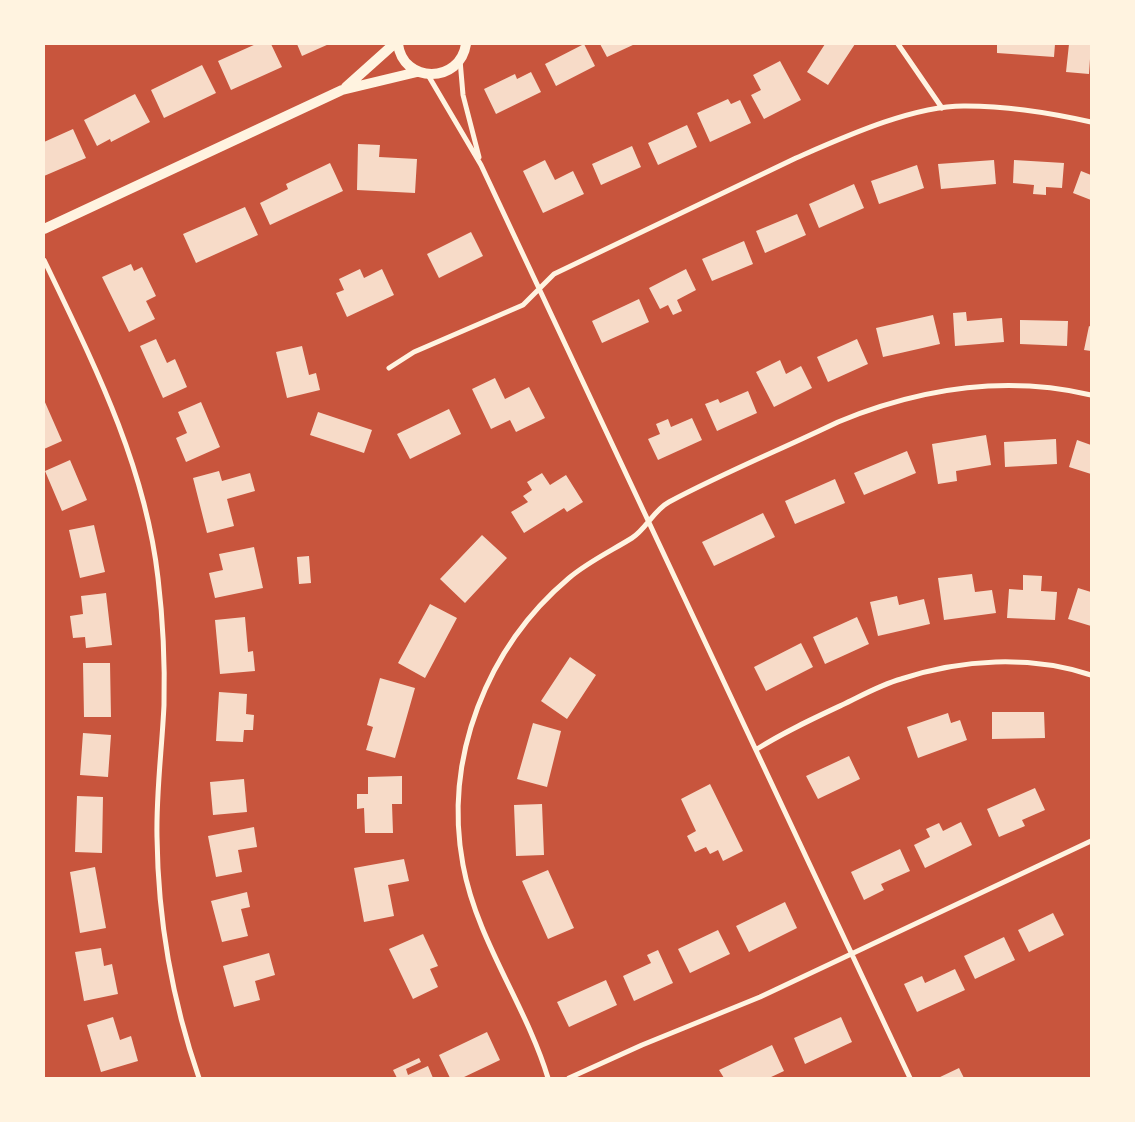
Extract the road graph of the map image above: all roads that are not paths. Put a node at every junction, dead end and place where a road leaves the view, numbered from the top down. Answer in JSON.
{"nodes":[{"id":1,"x":394,"y":44,"type":"edge"},
{"id":2,"x":398,"y":44,"type":"edge"},
{"id":3,"x":466,"y":44,"type":"edge"},
{"id":4,"x":898,"y":44,"type":"edge"},
{"id":5,"x":460,"y":60,"type":"junction"},
{"id":6,"x":417,"y":72,"type":"junction"},
{"id":7,"x":428,"y":75,"type":"junction"},
{"id":8,"x":342,"y":90,"type":"junction"},
{"id":9,"x":942,"y":108,"type":"junction"},
{"id":10,"x":1091,"y":122,"type":"edge"},
{"id":11,"x":482,"y":165,"type":"junction"},
{"id":12,"x":44,"y":229,"type":"edge"},
{"id":13,"x":44,"y":260,"type":"edge"},
{"id":14,"x":539,"y":287,"type":"junction"},
{"id":15,"x":389,"y":368,"type":"dead end"},
{"id":16,"x":1091,"y":395,"type":"edge"},
{"id":17,"x":650,"y":521,"type":"junction"},
{"id":18,"x":1091,"y":675,"type":"edge"},
{"id":19,"x":757,"y":749,"type":"junction"},
{"id":20,"x":1091,"y":841,"type":"edge"},
{"id":21,"x":853,"y":954,"type":"junction"},
{"id":22,"x":199,"y":1078,"type":"edge"},
{"id":23,"x":548,"y":1078,"type":"edge"},
{"id":24,"x":569,"y":1078,"type":"edge"},
{"id":25,"x":910,"y":1078,"type":"edge"}],
"edges":[{"from":1,"to":8,"type":"main road"},
{"from":2,"to":6,"type":"main road"},
{"from":3,"to":5,"type":"main road"},
{"from":4,"to":9,"type":"street"},
{"from":5,"to":7,"type":"main road"},
{"from":5,"to":11,"type":"street"},
{"from":6,"to":7,"type":"main road"},
{"from":6,"to":8,"type":"main road"},
{"from":7,"to":11,"type":"street"},
{"from":8,"to":12,"type":"main road"},
{"from":9,"to":10,"type":"street"},
{"from":9,"to":14,"type":"street"},
{"from":11,"to":14,"type":"street"},
{"from":13,"to":22,"type":"street"},
{"from":14,"to":15,"type":"street"},
{"from":14,"to":17,"type":"street"},
{"from":16,"to":17,"type":"street"},
{"from":17,"to":19,"type":"street"},
{"from":17,"to":23,"type":"street"},
{"from":18,"to":19,"type":"street"},
{"from":19,"to":21,"type":"street"},
{"from":20,"to":21,"type":"street"},
{"from":21,"to":24,"type":"street"},
{"from":21,"to":25,"type":"street"}]}
